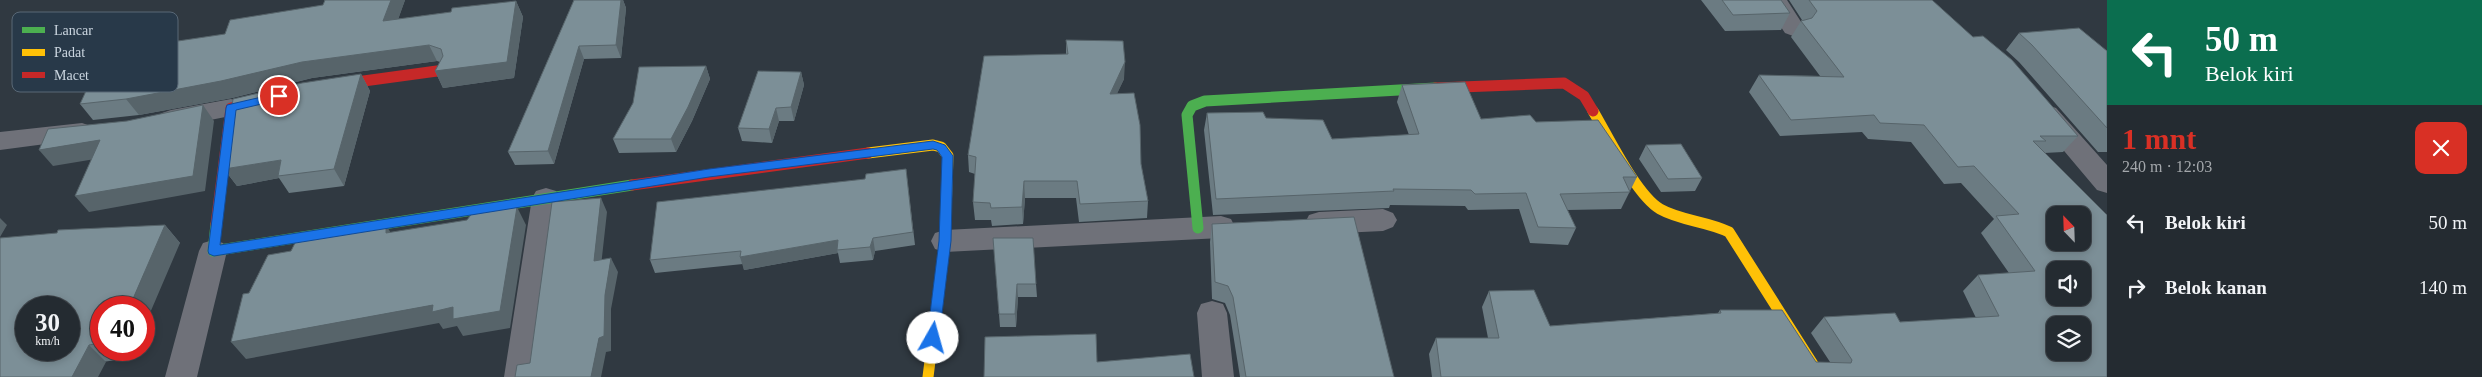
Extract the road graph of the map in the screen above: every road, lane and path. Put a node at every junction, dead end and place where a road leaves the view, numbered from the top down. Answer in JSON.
{"nodes":[{"id":1,"x":1775,"y":0,"type":"edge"},
{"id":2,"x":1793,"y":28,"type":"dead end"},
{"id":3,"x":437,"y":70,"type":"edge"},
{"id":4,"x":312,"y":89,"type":"edge"},
{"id":5,"x":276,"y":97,"type":"edge"},
{"id":6,"x":2033,"y":98,"type":"edge"},
{"id":7,"x":231,"y":108,"type":"junction"},
{"id":8,"x":148,"y":124,"type":"edge"},
{"id":9,"x":102,"y":130,"type":"edge"},
{"id":10,"x":0,"y":141,"type":"edge"},
{"id":11,"x":2107,"y":183,"type":"edge"},
{"id":12,"x":546,"y":198,"type":"junction"},
{"id":13,"x":1383,"y":220,"type":"dead end"},
{"id":14,"x":1295,"y":224,"type":"edge"},
{"id":15,"x":1247,"y":226,"type":"edge"},
{"id":16,"x":1198,"y":228,"type":"junction"},
{"id":17,"x":945,"y":241,"type":"junction"},
{"id":18,"x":214,"y":251,"type":"junction"},
{"id":19,"x":1212,"y":313,"type":"dead end"},
{"id":20,"x":181,"y":377,"type":"edge"},
{"id":21,"x":520,"y":377,"type":"edge"},
{"id":22,"x":928,"y":377,"type":"edge"},
{"id":23,"x":1218,"y":377,"type":"edge"},
{"id":24,"x":1821,"y":377,"type":"edge"}],
"edges":[{"from":1,"to":2,"type":"street"},
{"from":3,"to":4,"type":"street"},
{"from":5,"to":7,"type":"street"},
{"from":6,"to":11,"type":"street"},
{"from":7,"to":8,"type":"street"},
{"from":7,"to":18,"type":"street"},
{"from":9,"to":10,"type":"street"},
{"from":12,"to":17,"type":"street"},
{"from":12,"to":18,"type":"street"},
{"from":12,"to":21,"type":"street"},
{"from":13,"to":14,"type":"street"},
{"from":15,"to":16,"type":"street"},
{"from":16,"to":17,"type":"street"},
{"from":16,"to":24,"type":"street"},
{"from":17,"to":22,"type":"street"},
{"from":18,"to":20,"type":"street"},
{"from":19,"to":23,"type":"street"}]}
